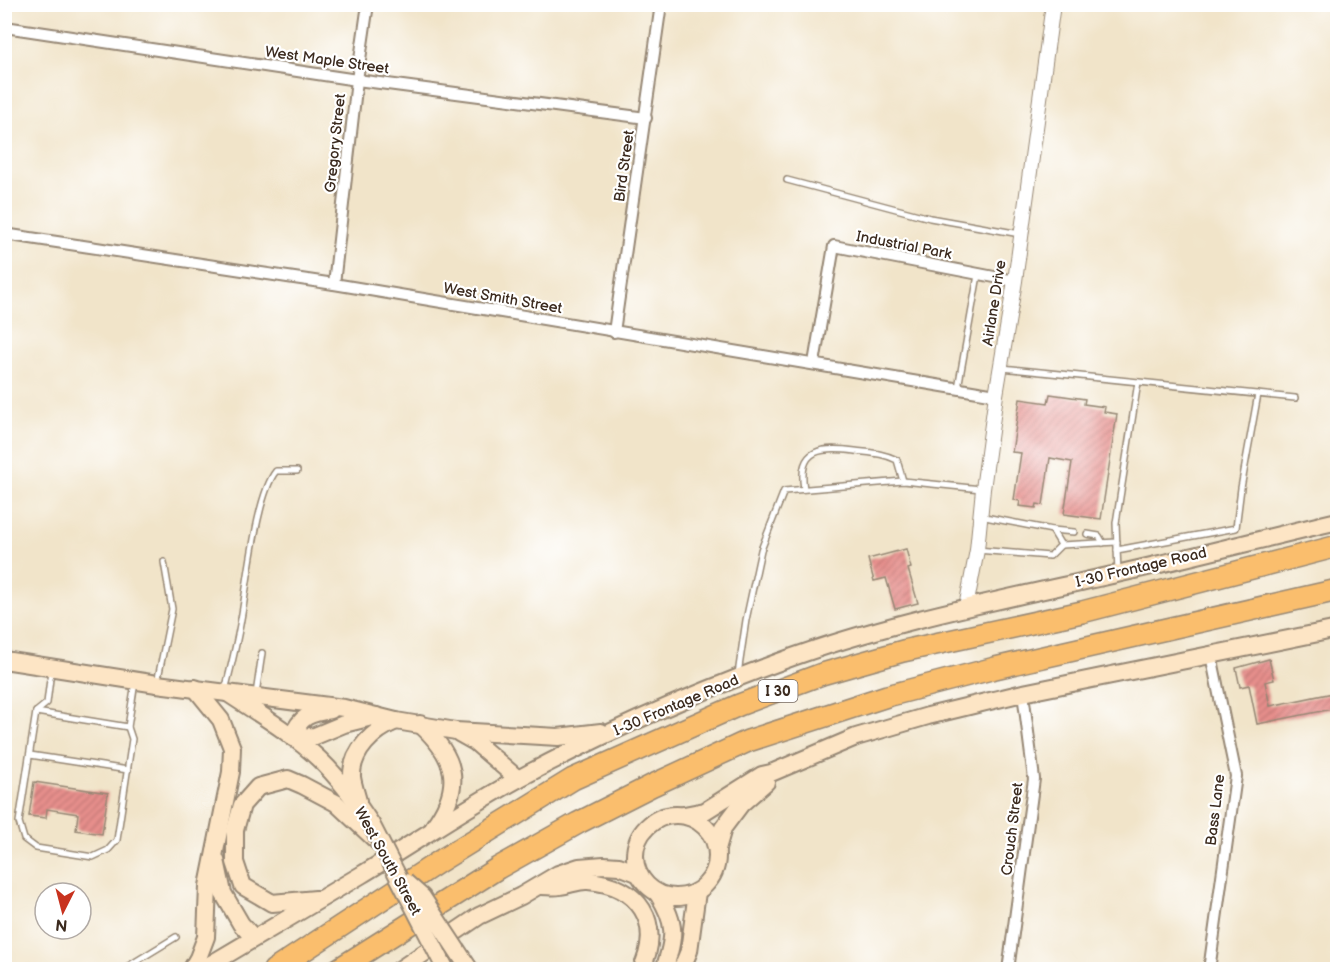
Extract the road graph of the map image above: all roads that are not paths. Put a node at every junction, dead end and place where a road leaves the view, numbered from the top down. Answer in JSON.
{"nodes":[{"id":1,"x":368,"y":4,"type":"edge"},
{"id":2,"x":661,"y":4,"type":"edge"},
{"id":3,"x":1053,"y":4,"type":"edge"},
{"id":4,"x":5,"y":28,"type":"edge"},
{"id":5,"x":357,"y":80,"type":"junction"},
{"id":6,"x":646,"y":118,"type":"junction"},
{"id":7,"x":787,"y":180,"type":"dead end"},
{"id":8,"x":4,"y":234,"type":"edge"},
{"id":9,"x":1022,"y":234,"type":"junction"},
{"id":10,"x":978,"y":274,"type":"junction"},
{"id":11,"x":1016,"y":281,"type":"junction"},
{"id":12,"x":334,"y":284,"type":"junction"},
{"id":13,"x":614,"y":332,"type":"junction"},
{"id":14,"x":814,"y":363,"type":"junction"},
{"id":15,"x":1000,"y":368,"type":"junction"},
{"id":16,"x":1138,"y":382,"type":"junction"},
{"id":17,"x":958,"y":388,"type":"junction"},
{"id":18,"x":1258,"y":394,"type":"junction"},
{"id":19,"x":996,"y":395,"type":"junction"},
{"id":20,"x":1295,"y":398,"type":"dead end"},
{"id":21,"x":297,"y":471,"type":"dead end"},
{"id":22,"x":903,"y":481,"type":"junction"},
{"id":23,"x":804,"y":489,"type":"junction"},
{"id":24,"x":982,"y":489,"type":"junction"},
{"id":25,"x":979,"y":516,"type":"junction"},
{"id":26,"x":1338,"y":521,"type":"edge"},
{"id":27,"x":1052,"y":530,"type":"junction"},
{"id":28,"x":1074,"y":532,"type":"dead end"},
{"id":29,"x":1087,"y":534,"type":"dead end"},
{"id":30,"x":1117,"y":542,"type":"junction"},
{"id":31,"x":1103,"y":543,"type":"junction"},
{"id":32,"x":1061,"y":545,"type":"junction"},
{"id":33,"x":1338,"y":546,"type":"edge"},
{"id":34,"x":977,"y":550,"type":"junction"},
{"id":35,"x":1117,"y":550,"type":"junction"},
{"id":36,"x":164,"y":562,"type":"dead end"},
{"id":37,"x":1119,"y":574,"type":"junction"},
{"id":38,"x":1338,"y":590,"type":"edge"},
{"id":39,"x":966,"y":607,"type":"junction"},
{"id":40,"x":1338,"y":629,"type":"edge"},
{"id":41,"x":262,"y":653,"type":"dead end"},
{"id":42,"x":1211,"y":656,"type":"junction"},
{"id":43,"x":4,"y":660,"type":"edge"},
{"id":44,"x":52,"y":667,"type":"junction"},
{"id":45,"x":737,"y":679,"type":"junction"},
{"id":46,"x":135,"y":681,"type":"junction"},
{"id":47,"x":157,"y":684,"type":"junction"},
{"id":48,"x":195,"y":688,"type":"junction"},
{"id":49,"x":227,"y":693,"type":"junction"},
{"id":50,"x":1023,"y":693,"type":"junction"},
{"id":51,"x":256,"y":696,"type":"junction"},
{"id":52,"x":344,"y":708,"type":"junction"},
{"id":53,"x":36,"y":712,"type":"junction"},
{"id":54,"x":378,"y":715,"type":"junction"},
{"id":55,"x":396,"y":721,"type":"junction"},
{"id":56,"x":420,"y":724,"type":"junction"},
{"id":57,"x":128,"y":727,"type":"junction"},
{"id":58,"x":456,"y":731,"type":"junction"},
{"id":59,"x":611,"y":732,"type":"junction"},
{"id":60,"x":292,"y":737,"type":"junction"},
{"id":61,"x":30,"y":755,"type":"junction"},
{"id":62,"x":128,"y":770,"type":"junction"},
{"id":63,"x":771,"y":773,"type":"junction"},
{"id":64,"x":518,"y":779,"type":"junction"},
{"id":65,"x":358,"y":804,"type":"junction"},
{"id":66,"x":684,"y":815,"type":"junction"},
{"id":67,"x":430,"y":831,"type":"junction"},
{"id":68,"x":382,"y":845,"type":"junction"},
{"id":69,"x":717,"y":849,"type":"junction"},
{"id":70,"x":214,"y":854,"type":"junction"},
{"id":71,"x":637,"y":873,"type":"junction"},
{"id":72,"x":399,"y":878,"type":"junction"},
{"id":73,"x":537,"y":885,"type":"junction"},
{"id":74,"x":697,"y":892,"type":"junction"},
{"id":75,"x":658,"y":894,"type":"junction"},
{"id":76,"x":320,"y":899,"type":"junction"},
{"id":77,"x":176,"y":937,"type":"dead end"},
{"id":78,"x":254,"y":938,"type":"junction"},
{"id":79,"x":122,"y":969,"type":"edge"},
{"id":80,"x":191,"y":969,"type":"edge"},
{"id":81,"x":201,"y":969,"type":"edge"},
{"id":82,"x":274,"y":969,"type":"edge"},
{"id":83,"x":337,"y":969,"type":"edge"},
{"id":84,"x":399,"y":969,"type":"edge"},
{"id":85,"x":446,"y":969,"type":"edge"},
{"id":86,"x":470,"y":969,"type":"edge"},
{"id":87,"x":641,"y":969,"type":"edge"},
{"id":88,"x":664,"y":969,"type":"edge"},
{"id":89,"x":681,"y":969,"type":"edge"},
{"id":90,"x":1008,"y":969,"type":"edge"},
{"id":91,"x":1209,"y":969,"type":"edge"}],
"edges":[{"from":1,"to":5,"type":"street","name":"Gregory Street"},
{"from":2,"to":6,"type":"street","name":"Bird Street"},
{"from":3,"to":9,"type":"street","name":"Airlane Drive"},
{"from":4,"to":5,"type":"street","name":"West Maple Street"},
{"from":5,"to":6,"type":"street","name":"West Maple Street"},
{"from":5,"to":12,"type":"street","name":"Gregory Street"},
{"from":6,"to":13,"type":"street","name":"Bird Street"},
{"from":7,"to":9,"type":"lane"},
{"from":8,"to":12,"type":"street","name":"West Smith Street"},
{"from":9,"to":11,"type":"street","name":"Airlane Drive"},
{"from":10,"to":11,"type":"street","name":"Industrial Park"},
{"from":10,"to":14,"type":"street","name":"Industrial Park"},
{"from":10,"to":17,"type":"lane"},
{"from":11,"to":15,"type":"street","name":"Airlane Drive"},
{"from":12,"to":13,"type":"street","name":"West Smith Street"},
{"from":13,"to":14,"type":"street","name":"West Smith Street"},
{"from":14,"to":17,"type":"street","name":"West Smith Street"},
{"from":15,"to":16,"type":"lane"},
{"from":15,"to":19,"type":"street","name":"Airlane Drive"},
{"from":16,"to":18,"type":"lane"},
{"from":16,"to":30,"type":"lane"},
{"from":17,"to":19,"type":"street","name":"West Smith Street"},
{"from":18,"to":20,"type":"lane"},
{"from":18,"to":35,"type":"lane"},
{"from":19,"to":24,"type":"street","name":"Airlane Drive"},
{"from":21,"to":49,"type":"lane"},
{"from":22,"to":23,"type":"lane"},
{"from":22,"to":23,"type":"lane"},
{"from":22,"to":24,"type":"lane"},
{"from":23,"to":45,"type":"lane"},
{"from":24,"to":25,"type":"street","name":"Airlane Drive"},
{"from":25,"to":27,"type":"lane"},
{"from":25,"to":34,"type":"street","name":"Airlane Drive"},
{"from":26,"to":37,"type":"main road","name":"I-30 Frontage Road"},
{"from":27,"to":28,"type":"lane"},
{"from":27,"to":32,"type":"lane"},
{"from":29,"to":31,"type":"lane"},
{"from":30,"to":31,"type":"lane"},
{"from":30,"to":35,"type":"lane"},
{"from":31,"to":32,"type":"lane"},
{"from":32,"to":34,"type":"lane"},
{"from":33,"to":82,"type":"highway","number":"I 30"},
{"from":34,"to":39,"type":"street","name":"Airlane Drive"},
{"from":35,"to":37,"type":"lane"},
{"from":36,"to":47,"type":"lane"},
{"from":37,"to":39,"type":"main road","name":"I-30 Frontage Road"},
{"from":38,"to":83,"type":"highway","number":"I 30"},
{"from":39,"to":45,"type":"main road","name":"I-30 Frontage Road"},
{"from":40,"to":42,"type":"main road"},
{"from":41,"to":51,"type":"lane"},
{"from":42,"to":50,"type":"main road"},
{"from":42,"to":91,"type":"street","name":"Bass Lane"},
{"from":43,"to":44,"type":"main road","name":"West South Street"},
{"from":44,"to":46,"type":"main road","name":"West South Street"},
{"from":44,"to":53,"type":"lane"},
{"from":45,"to":59,"type":"main road","name":"I-30 Frontage Road"},
{"from":46,"to":47,"type":"main road","name":"West South Street"},
{"from":46,"to":57,"type":"lane"},
{"from":47,"to":48,"type":"main road","name":"West South Street"},
{"from":48,"to":49,"type":"main road","name":"West South Street"},
{"from":48,"to":70,"type":"main road"},
{"from":49,"to":51,"type":"main road","name":"West South Street"},
{"from":49,"to":60,"type":"main road","name":"West South Street"},
{"from":50,"to":63,"type":"main road"},
{"from":50,"to":90,"type":"street","name":"Crouch Street"},
{"from":51,"to":52,"type":"main road","name":"West South Street"},
{"from":52,"to":54,"type":"main road","name":"West South Street"},
{"from":52,"to":60,"type":"main road"},
{"from":53,"to":57,"type":"lane"},
{"from":53,"to":61,"type":"lane"},
{"from":54,"to":55,"type":"main road","name":"West South Street"},
{"from":54,"to":60,"type":"main road"},
{"from":55,"to":56,"type":"main road","name":"West South Street"},
{"from":55,"to":65,"type":"main road"},
{"from":56,"to":58,"type":"main road","name":"West South Street"},
{"from":56,"to":67,"type":"main road"},
{"from":57,"to":62,"type":"lane"},
{"from":58,"to":59,"type":"main road","name":"West South Street"},
{"from":58,"to":64,"type":"main road","name":"West South Street"},
{"from":59,"to":64,"type":"main road","name":"I-30 Frontage Road"},
{"from":60,"to":65,"type":"main road","name":"West South Street"},
{"from":61,"to":62,"type":"lane"},
{"from":61,"to":62,"type":"lane"},
{"from":63,"to":66,"type":"main road"},
{"from":63,"to":69,"type":"main road"},
{"from":64,"to":67,"type":"main road","name":"I-30 Frontage Road"},
{"from":65,"to":68,"type":"main road","name":"West South Street","bridge":true},
{"from":66,"to":69,"type":"main road"},
{"from":66,"to":71,"type":"main road"},
{"from":67,"to":76,"type":"main road","name":"I-30 Frontage Road"},
{"from":68,"to":72,"type":"main road","name":"West South Street","bridge":true},
{"from":68,"to":76,"type":"main road"},
{"from":69,"to":74,"type":"main road"},
{"from":70,"to":78,"type":"main road"},
{"from":70,"to":80,"type":"main road"},
{"from":71,"to":73,"type":"main road"},
{"from":71,"to":75,"type":"main road"},
{"from":72,"to":85,"type":"main road","name":"West South Street","bridge":true},
{"from":72,"to":86,"type":"main road","bridge":true},
{"from":73,"to":84,"type":"main road"},
{"from":73,"to":87,"type":"main road"},
{"from":74,"to":75,"type":"main road"},
{"from":74,"to":89,"type":"main road"},
{"from":75,"to":88,"type":"main road"},
{"from":76,"to":78,"type":"main road","name":"I-30 Frontage Road"},
{"from":77,"to":79,"type":"lane"},
{"from":78,"to":81,"type":"main road","name":"I-30 Frontage Road"}]}
